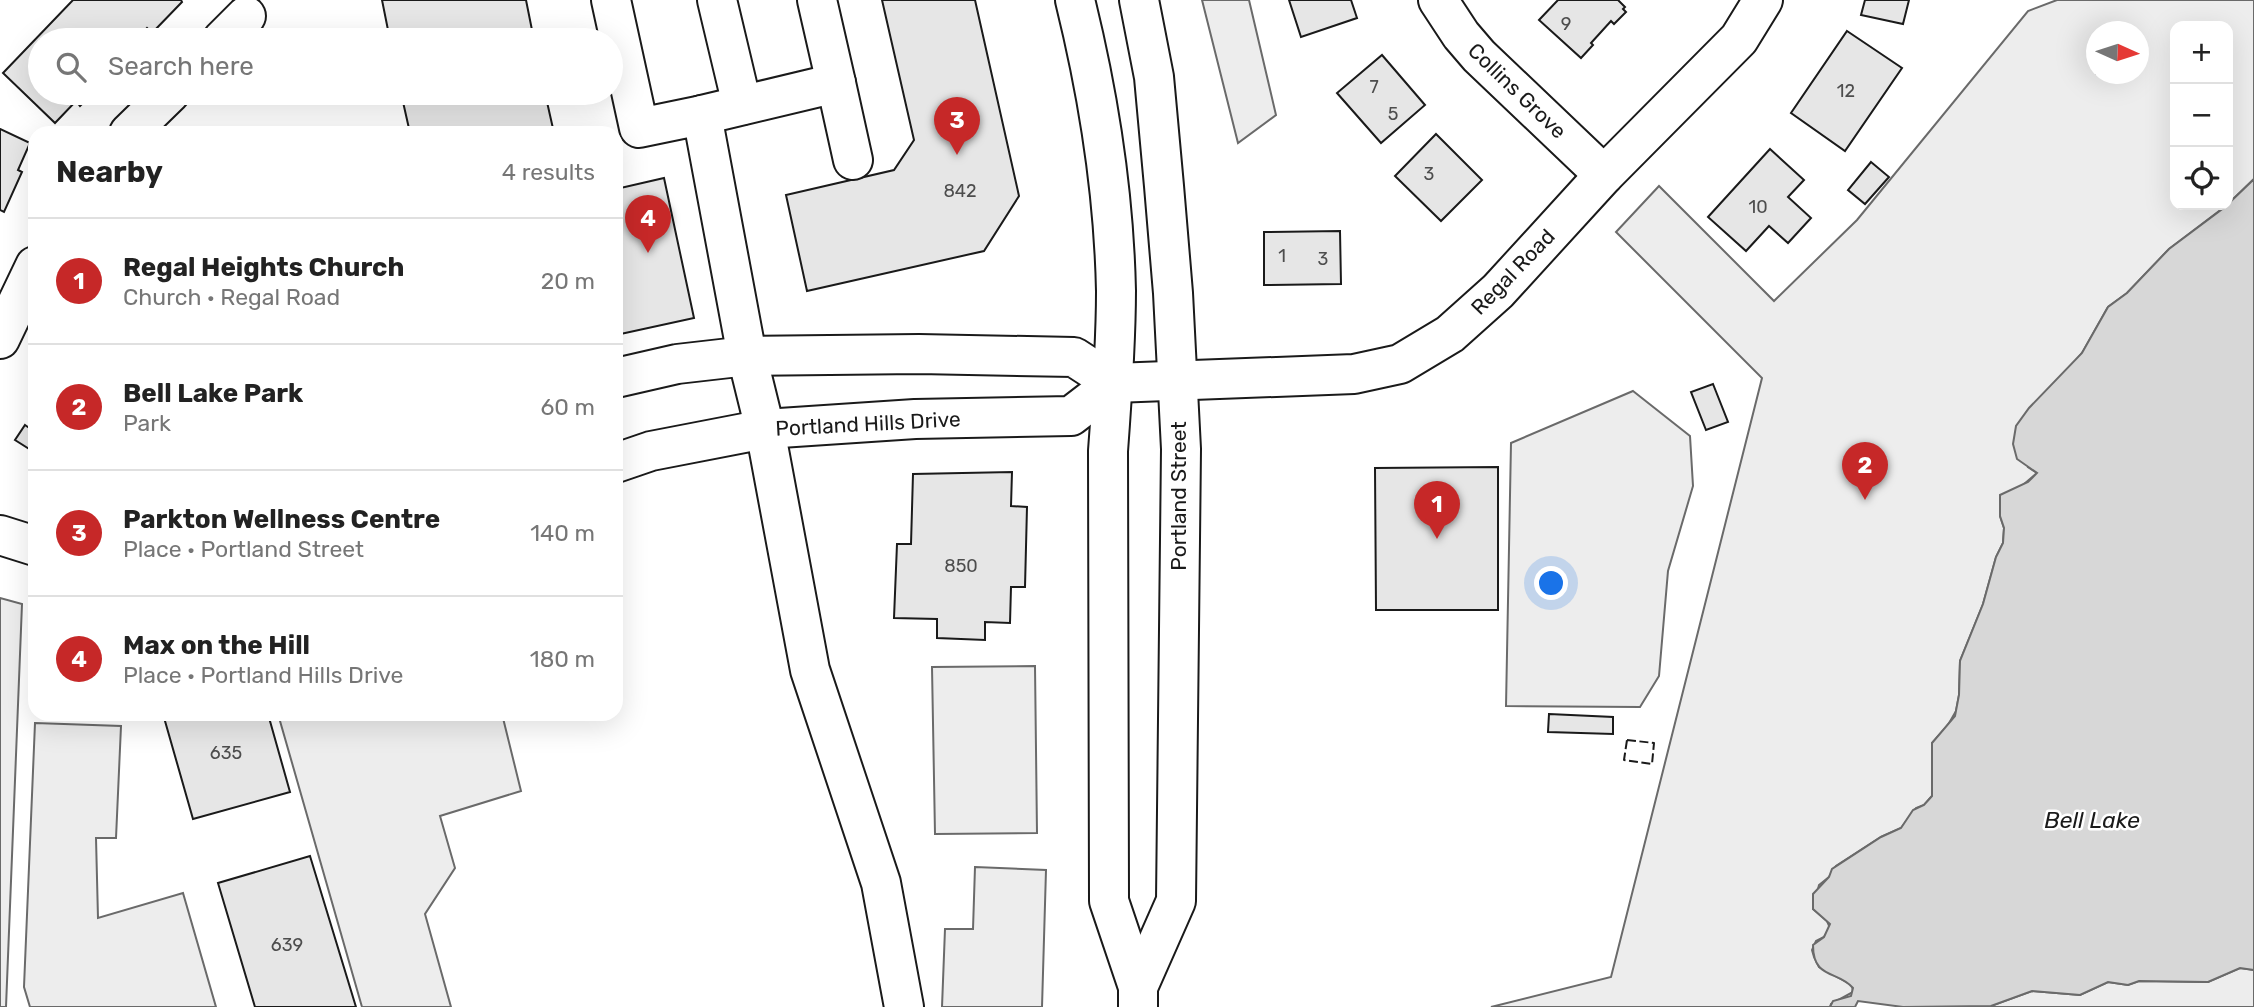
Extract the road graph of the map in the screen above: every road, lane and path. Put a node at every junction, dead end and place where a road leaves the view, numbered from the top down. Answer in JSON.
{"nodes":[{"id":1,"x":611,"y":0,"type":"edge"},
{"id":2,"x":718,"y":0,"type":"edge"},
{"id":3,"x":817,"y":0,"type":"edge"},
{"id":4,"x":1075,"y":0,"type":"edge"},
{"id":5,"x":1139,"y":0,"type":"edge"},
{"id":6,"x":1438,"y":0,"type":"edge"},
{"id":7,"x":1763,"y":0,"type":"edge"},
{"id":8,"x":617,"y":28,"type":"edge"},
{"id":9,"x":623,"y":55,"type":"edge"},
{"id":10,"x":836,"y":83,"type":"junction"},
{"id":11,"x":158,"y":105,"type":"edge"},
{"id":12,"x":742,"y":105,"type":"junction"},
{"id":13,"x":702,"y":115,"type":"junction"},
{"id":14,"x":136,"y":126,"type":"edge"},
{"id":15,"x":853,"y":160,"type":"dead end"},
{"id":16,"x":1604,"y":175,"type":"junction"},
{"id":17,"x":28,"y":281,"type":"edge"},
{"id":18,"x":0,"y":339,"type":"edge"},
{"id":19,"x":747,"y":356,"type":"junction"},
{"id":20,"x":623,"y":376,"type":"edge"},
{"id":21,"x":1177,"y":380,"type":"junction"},
{"id":22,"x":1114,"y":383,"type":"junction"},
{"id":23,"x":765,"y":429,"type":"junction"},
{"id":24,"x":623,"y":461,"type":"edge"},
{"id":25,"x":0,"y":535,"type":"edge"},
{"id":26,"x":28,"y":544,"type":"edge"},
{"id":27,"x":1138,"y":997,"type":"edge"},
{"id":28,"x":904,"y":1007,"type":"edge"}],
"edges":[{"from":1,"to":8,"type":"street"},
{"from":2,"to":12,"type":"street"},
{"from":3,"to":10,"type":"street"},
{"from":4,"to":22,"type":"street","name":"Portland Street"},
{"from":5,"to":21,"type":"street","name":"Portland Street"},
{"from":6,"to":16,"type":"street","name":"Collins Grove"},
{"from":7,"to":16,"type":"street","name":"Regal Road"},
{"from":9,"to":13,"type":"street"},
{"from":10,"to":12,"type":"street"},
{"from":10,"to":15,"type":"street"},
{"from":11,"to":14,"type":"street"},
{"from":12,"to":13,"type":"street"},
{"from":13,"to":19,"type":"street"},
{"from":16,"to":21,"type":"street","name":"Regal Road"},
{"from":17,"to":18,"type":"street"},
{"from":19,"to":20,"type":"street"},
{"from":19,"to":22,"type":"street"},
{"from":19,"to":23,"type":"street"},
{"from":21,"to":22,"type":"street"},
{"from":21,"to":27,"type":"street","name":"Portland Street"},
{"from":22,"to":23,"type":"street","name":"Portland Hills Drive"},
{"from":22,"to":27,"type":"street","name":"Portland Street"},
{"from":23,"to":24,"type":"street","name":"Portland Hills Drive"},
{"from":23,"to":28,"type":"street"},
{"from":25,"to":26,"type":"street"}]}
